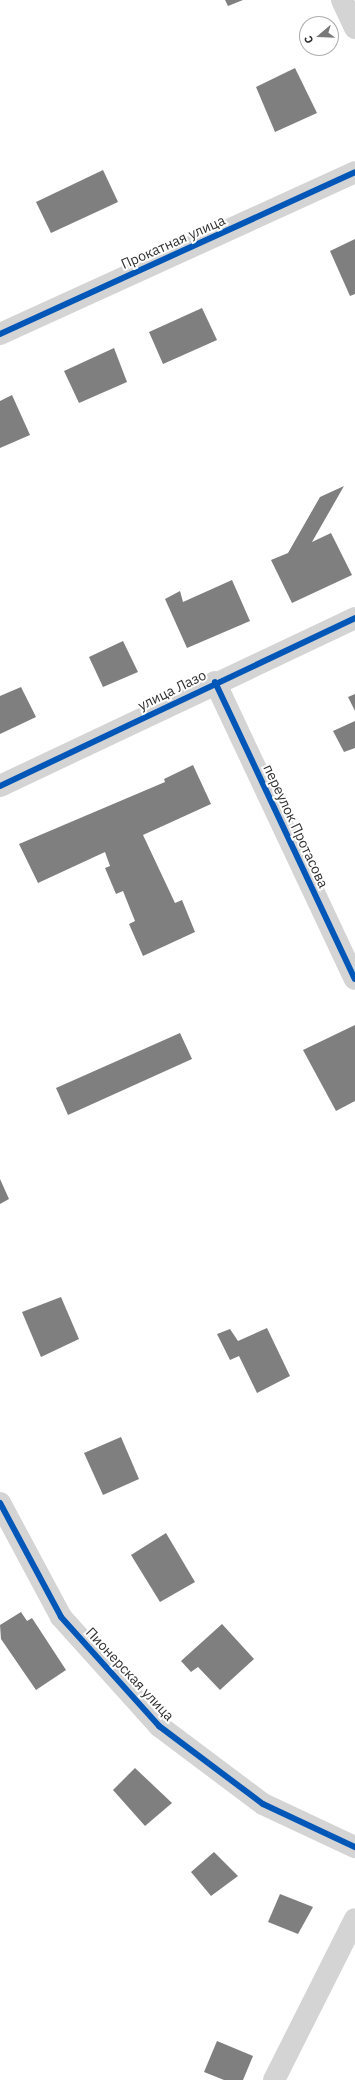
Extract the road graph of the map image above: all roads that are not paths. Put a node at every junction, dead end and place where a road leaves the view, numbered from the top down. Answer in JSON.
{"nodes":[{"id":1,"x":342,"y":0,"type":"edge"},
{"id":2,"x":355,"y":28,"type":"edge"},
{"id":3,"x":355,"y":172,"type":"edge"},
{"id":4,"x":0,"y":334,"type":"edge"},
{"id":5,"x":355,"y":618,"type":"edge"},
{"id":6,"x":215,"y":682,"type":"junction"},
{"id":7,"x":0,"y":786,"type":"edge"},
{"id":8,"x":355,"y":979,"type":"edge"},
{"id":9,"x":0,"y":1503,"type":"edge"},
{"id":10,"x":355,"y":1847,"type":"edge"},
{"id":11,"x":355,"y":1919,"type":"edge"},
{"id":12,"x":274,"y":2080,"type":"edge"}],
"edges":[{"from":1,"to":2,"type":"street"},
{"from":3,"to":4,"type":"street","name":"Прокатная улица"},
{"from":5,"to":6,"type":"street","name":"улица Лазо"},
{"from":6,"to":7,"type":"street","name":"улица Лазо"},
{"from":6,"to":8,"type":"street","name":"переулок Протасова"},
{"from":9,"to":10,"type":"street","name":"Пионерская улица"},
{"from":11,"to":12,"type":"street"}]}
